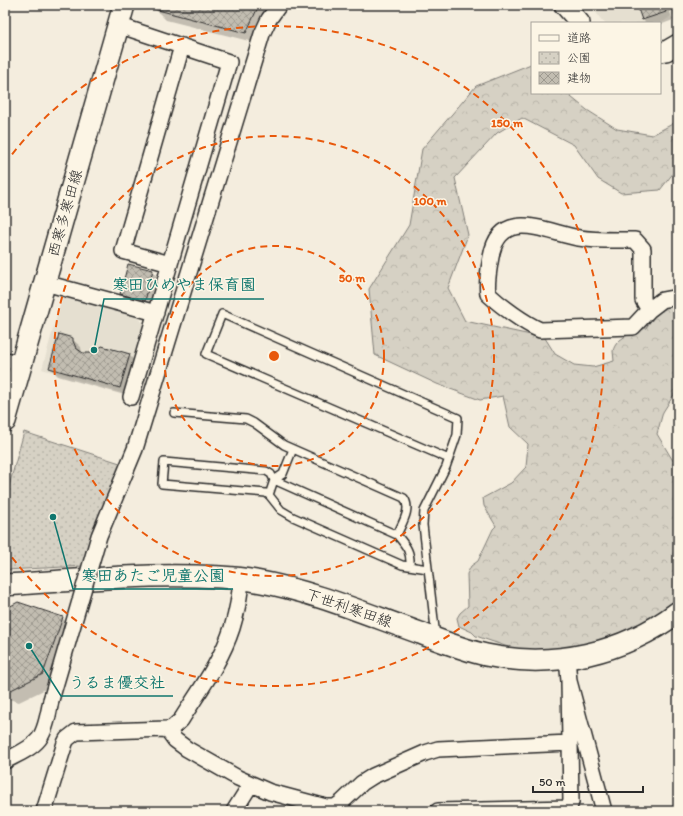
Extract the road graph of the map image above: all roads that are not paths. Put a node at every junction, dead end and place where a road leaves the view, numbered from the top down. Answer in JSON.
{"nodes":[{"id":1,"x":124,"y":5,"type":"edge"},
{"id":2,"x":279,"y":5,"type":"edge"},
{"id":3,"x":564,"y":5,"type":"edge"},
{"id":4,"x":579,"y":22,"type":"edge"},
{"id":5,"x":118,"y":25,"type":"junction"},
{"id":6,"x":678,"y":44,"type":"edge"},
{"id":7,"x":182,"y":46,"type":"junction"},
{"id":8,"x":661,"y":52,"type":"edge"},
{"id":9,"x":170,"y":264,"type":"junction"},
{"id":10,"x":45,"y":283,"type":"junction"},
{"id":11,"x":678,"y":297,"type":"edge"},
{"id":12,"x":649,"y":310,"type":"junction"},
{"id":13,"x":156,"y":313,"type":"junction"},
{"id":14,"x":13,"y":362,"type":"edge"},
{"id":15,"x":132,"y":397,"type":"dead end"},
{"id":16,"x":174,"y":413,"type":"dead end"},
{"id":17,"x":5,"y":421,"type":"edge"},
{"id":18,"x":293,"y":449,"type":"junction"},
{"id":19,"x":449,"y":459,"type":"junction"},
{"id":20,"x":274,"y":480,"type":"junction"},
{"id":21,"x":269,"y":494,"type":"junction"},
{"id":22,"x":397,"y":534,"type":"junction"},
{"id":23,"x":410,"y":566,"type":"junction"},
{"id":24,"x":428,"y":570,"type":"junction"},
{"id":25,"x":241,"y":579,"type":"junction"},
{"id":26,"x":5,"y":585,"type":"edge"},
{"id":27,"x":678,"y":612,"type":"edge"},
{"id":28,"x":436,"y":639,"type":"junction"},
{"id":29,"x":567,"y":658,"type":"junction"},
{"id":30,"x":569,"y":681,"type":"junction"},
{"id":31,"x":167,"y":729,"type":"junction"},
{"id":32,"x":570,"y":743,"type":"junction"},
{"id":33,"x":5,"y":761,"type":"edge"},
{"id":34,"x":251,"y":784,"type":"junction"},
{"id":35,"x":334,"y":809,"type":"edge"},
{"id":36,"x":44,"y":811,"type":"edge"},
{"id":37,"x":234,"y":811,"type":"edge"},
{"id":38,"x":438,"y":811,"type":"edge"},
{"id":39,"x":604,"y":811,"type":"edge"}],
"edges":[{"from":1,"to":5,"type":"main road","name":"西寒多寒田線"},
{"from":2,"to":33,"type":"street","bridge":true},
{"from":3,"to":4,"type":"street"},
{"from":5,"to":7,"type":"street"},
{"from":5,"to":10,"type":"main road","name":"西寒多寒田線"},
{"from":6,"to":8,"type":"street"},
{"from":7,"to":9,"type":"street"},
{"from":7,"to":9,"type":"street"},
{"from":9,"to":13,"type":"street"},
{"from":10,"to":13,"type":"street"},
{"from":10,"to":14,"type":"main road","name":"西寒多寒田線"},
{"from":11,"to":12,"type":"street"},
{"from":12,"to":12,"type":"street"},
{"from":13,"to":15,"type":"street"},
{"from":14,"to":17,"type":"main road","name":"西寒多寒田線"},
{"from":16,"to":18,"type":"lane"},
{"from":18,"to":20,"type":"lane"},
{"from":18,"to":22,"type":"lane"},
{"from":19,"to":19,"type":"lane"},
{"from":19,"to":24,"type":"lane"},
{"from":20,"to":21,"type":"lane"},
{"from":20,"to":21,"type":"lane"},
{"from":20,"to":22,"type":"lane"},
{"from":21,"to":23,"type":"lane"},
{"from":22,"to":23,"type":"lane"},
{"from":23,"to":24,"type":"lane"},
{"from":24,"to":28,"type":"lane"},
{"from":25,"to":26,"type":"main road","name":"下世利寒田線"},
{"from":25,"to":28,"type":"main road","name":"下世利寒田線"},
{"from":25,"to":31,"type":"street"},
{"from":27,"to":29,"type":"main road","name":"下世利寒田線"},
{"from":28,"to":29,"type":"main road","name":"下世利寒田線"},
{"from":29,"to":30,"type":"street"},
{"from":30,"to":32,"type":"street"},
{"from":30,"to":39,"type":"street"},
{"from":31,"to":34,"type":"street"},
{"from":31,"to":36,"type":"street"},
{"from":32,"to":35,"type":"street"},
{"from":32,"to":38,"type":"street"},
{"from":34,"to":35,"type":"street"},
{"from":34,"to":37,"type":"street"}]}
